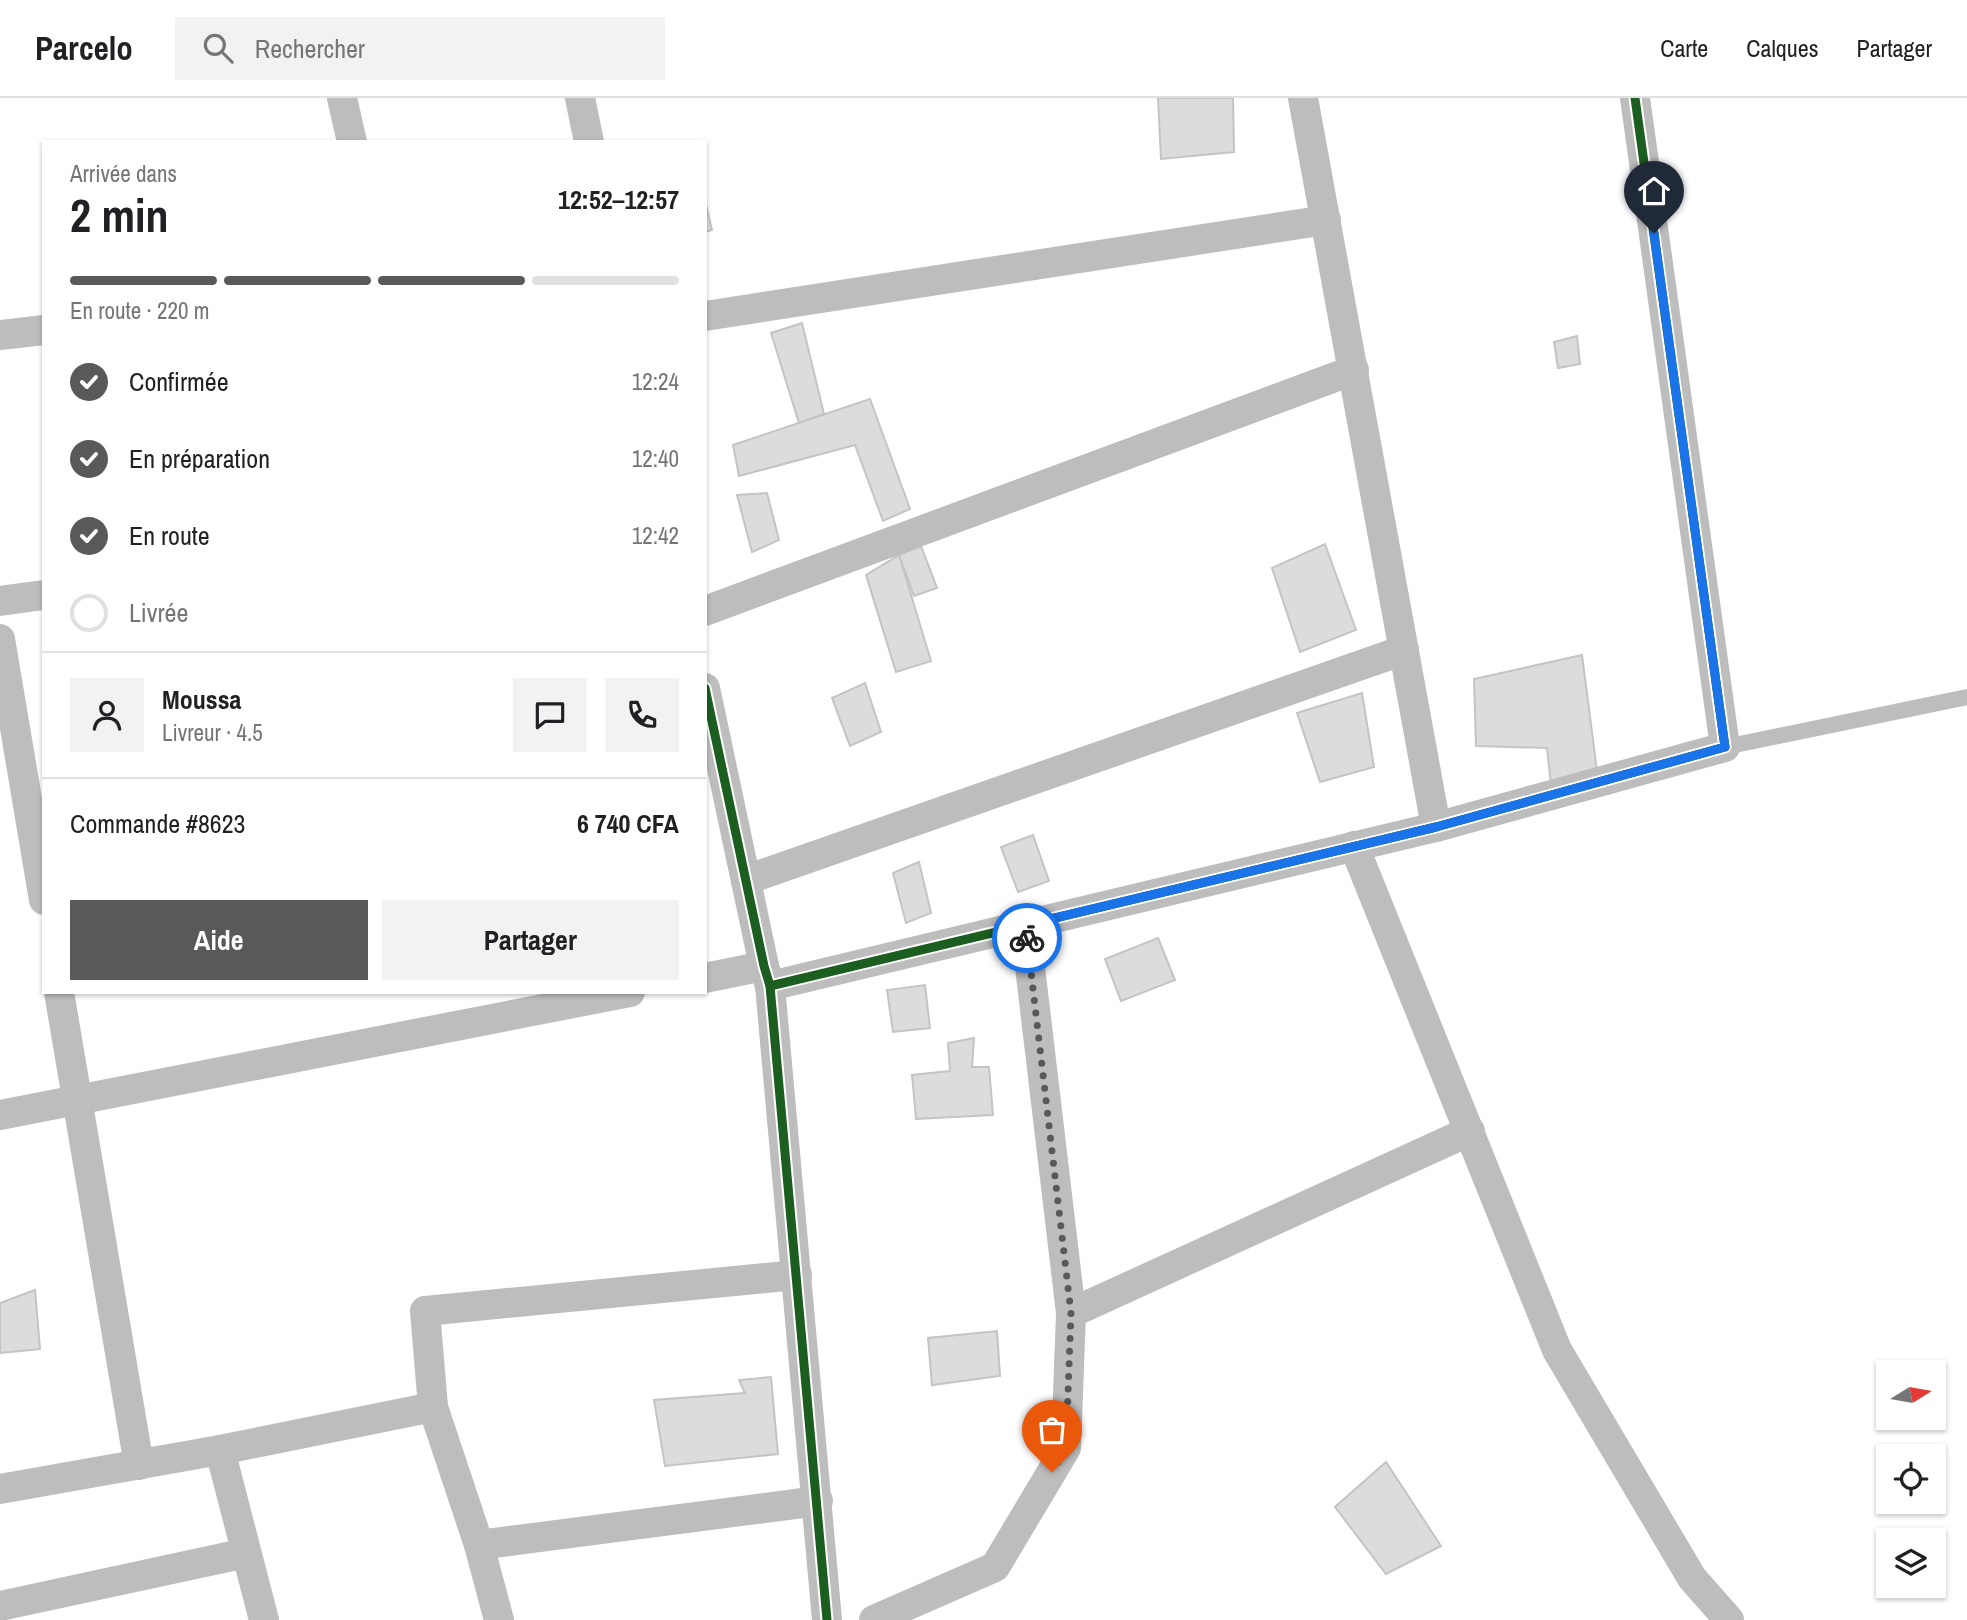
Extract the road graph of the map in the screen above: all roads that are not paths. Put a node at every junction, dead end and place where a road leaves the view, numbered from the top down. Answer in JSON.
{"nodes":[{"id":1,"x":342,"y":98,"type":"edge"},
{"id":2,"x":580,"y":98,"type":"edge"},
{"id":3,"x":1303,"y":98,"type":"edge"},
{"id":4,"x":1635,"y":98,"type":"edge"},
{"id":5,"x":352,"y":140,"type":"edge"},
{"id":6,"x":589,"y":140,"type":"edge"},
{"id":7,"x":1326,"y":220,"type":"junction"},
{"id":8,"x":707,"y":316,"type":"edge"},
{"id":9,"x":42,"y":330,"type":"edge"},
{"id":10,"x":0,"y":335,"type":"edge"},
{"id":11,"x":1354,"y":370,"type":"junction"},
{"id":12,"x":42,"y":596,"type":"edge"},
{"id":13,"x":0,"y":601,"type":"edge"},
{"id":14,"x":707,"y":610,"type":"edge"},
{"id":15,"x":0,"y":639,"type":"edge"},
{"id":16,"x":1404,"y":650,"type":"junction"},
{"id":17,"x":1967,"y":696,"type":"edge"},
{"id":18,"x":707,"y":697,"type":"edge"},
{"id":19,"x":1725,"y":747,"type":"junction"},
{"id":20,"x":21,"y":762,"type":"edge"},
{"id":21,"x":1436,"y":827,"type":"junction"},
{"id":22,"x":1354,"y":846,"type":"junction"},
{"id":23,"x":746,"y":880,"type":"junction"},
{"id":24,"x":42,"y":888,"type":"edge"},
{"id":25,"x":1025,"y":925,"type":"junction"},
{"id":26,"x":767,"y":976,"type":"junction"},
{"id":27,"x":707,"y":978,"type":"edge"},
{"id":28,"x":59,"y":994,"type":"edge"},
{"id":29,"x":620,"y":994,"type":"edge"},
{"id":30,"x":78,"y":1100,"type":"junction"},
{"id":31,"x":0,"y":1115,"type":"edge"},
{"id":32,"x":1470,"y":1131,"type":"junction"},
{"id":33,"x":797,"y":1275,"type":"junction"},
{"id":34,"x":1071,"y":1313,"type":"junction"},
{"id":35,"x":433,"y":1407,"type":"junction"},
{"id":36,"x":220,"y":1450,"type":"junction"},
{"id":37,"x":139,"y":1465,"type":"junction"},
{"id":38,"x":0,"y":1489,"type":"edge"},
{"id":39,"x":818,"y":1501,"type":"junction"},
{"id":40,"x":479,"y":1545,"type":"junction"},
{"id":41,"x":246,"y":1553,"type":"junction"},
{"id":42,"x":0,"y":1606,"type":"edge"},
{"id":43,"x":264,"y":1620,"type":"edge"},
{"id":44,"x":499,"y":1620,"type":"edge"},
{"id":45,"x":827,"y":1620,"type":"edge"},
{"id":46,"x":874,"y":1620,"type":"edge"},
{"id":47,"x":1729,"y":1620,"type":"edge"}],
"edges":[{"from":1,"to":5,"type":"street"},
{"from":2,"to":6,"type":"street"},
{"from":3,"to":7,"type":"street"},
{"from":4,"to":19,"type":"street"},
{"from":7,"to":8,"type":"street"},
{"from":7,"to":11,"type":"street"},
{"from":9,"to":10,"type":"street"},
{"from":11,"to":14,"type":"street"},
{"from":11,"to":16,"type":"street"},
{"from":12,"to":13,"type":"street"},
{"from":15,"to":20,"type":"street"},
{"from":16,"to":21,"type":"street"},
{"from":16,"to":23,"type":"street"},
{"from":17,"to":19,"type":"lane"},
{"from":18,"to":23,"type":"street"},
{"from":19,"to":21,"type":"street"},
{"from":20,"to":24,"type":"street"},
{"from":21,"to":22,"type":"street"},
{"from":22,"to":25,"type":"street"},
{"from":22,"to":32,"type":"street"},
{"from":23,"to":26,"type":"street"},
{"from":25,"to":26,"type":"street"},
{"from":25,"to":34,"type":"street"},
{"from":26,"to":27,"type":"street"},
{"from":26,"to":33,"type":"street"},
{"from":28,"to":30,"type":"street"},
{"from":29,"to":30,"type":"street"},
{"from":30,"to":31,"type":"street"},
{"from":30,"to":37,"type":"street"},
{"from":32,"to":34,"type":"street"},
{"from":32,"to":47,"type":"street"},
{"from":33,"to":35,"type":"street"},
{"from":33,"to":39,"type":"street"},
{"from":34,"to":46,"type":"street"},
{"from":35,"to":36,"type":"street"},
{"from":35,"to":40,"type":"street"},
{"from":36,"to":37,"type":"street"},
{"from":36,"to":41,"type":"street"},
{"from":37,"to":38,"type":"street"},
{"from":39,"to":40,"type":"street"},
{"from":39,"to":45,"type":"street"},
{"from":40,"to":44,"type":"street"},
{"from":41,"to":42,"type":"street"},
{"from":41,"to":43,"type":"street"}]}
